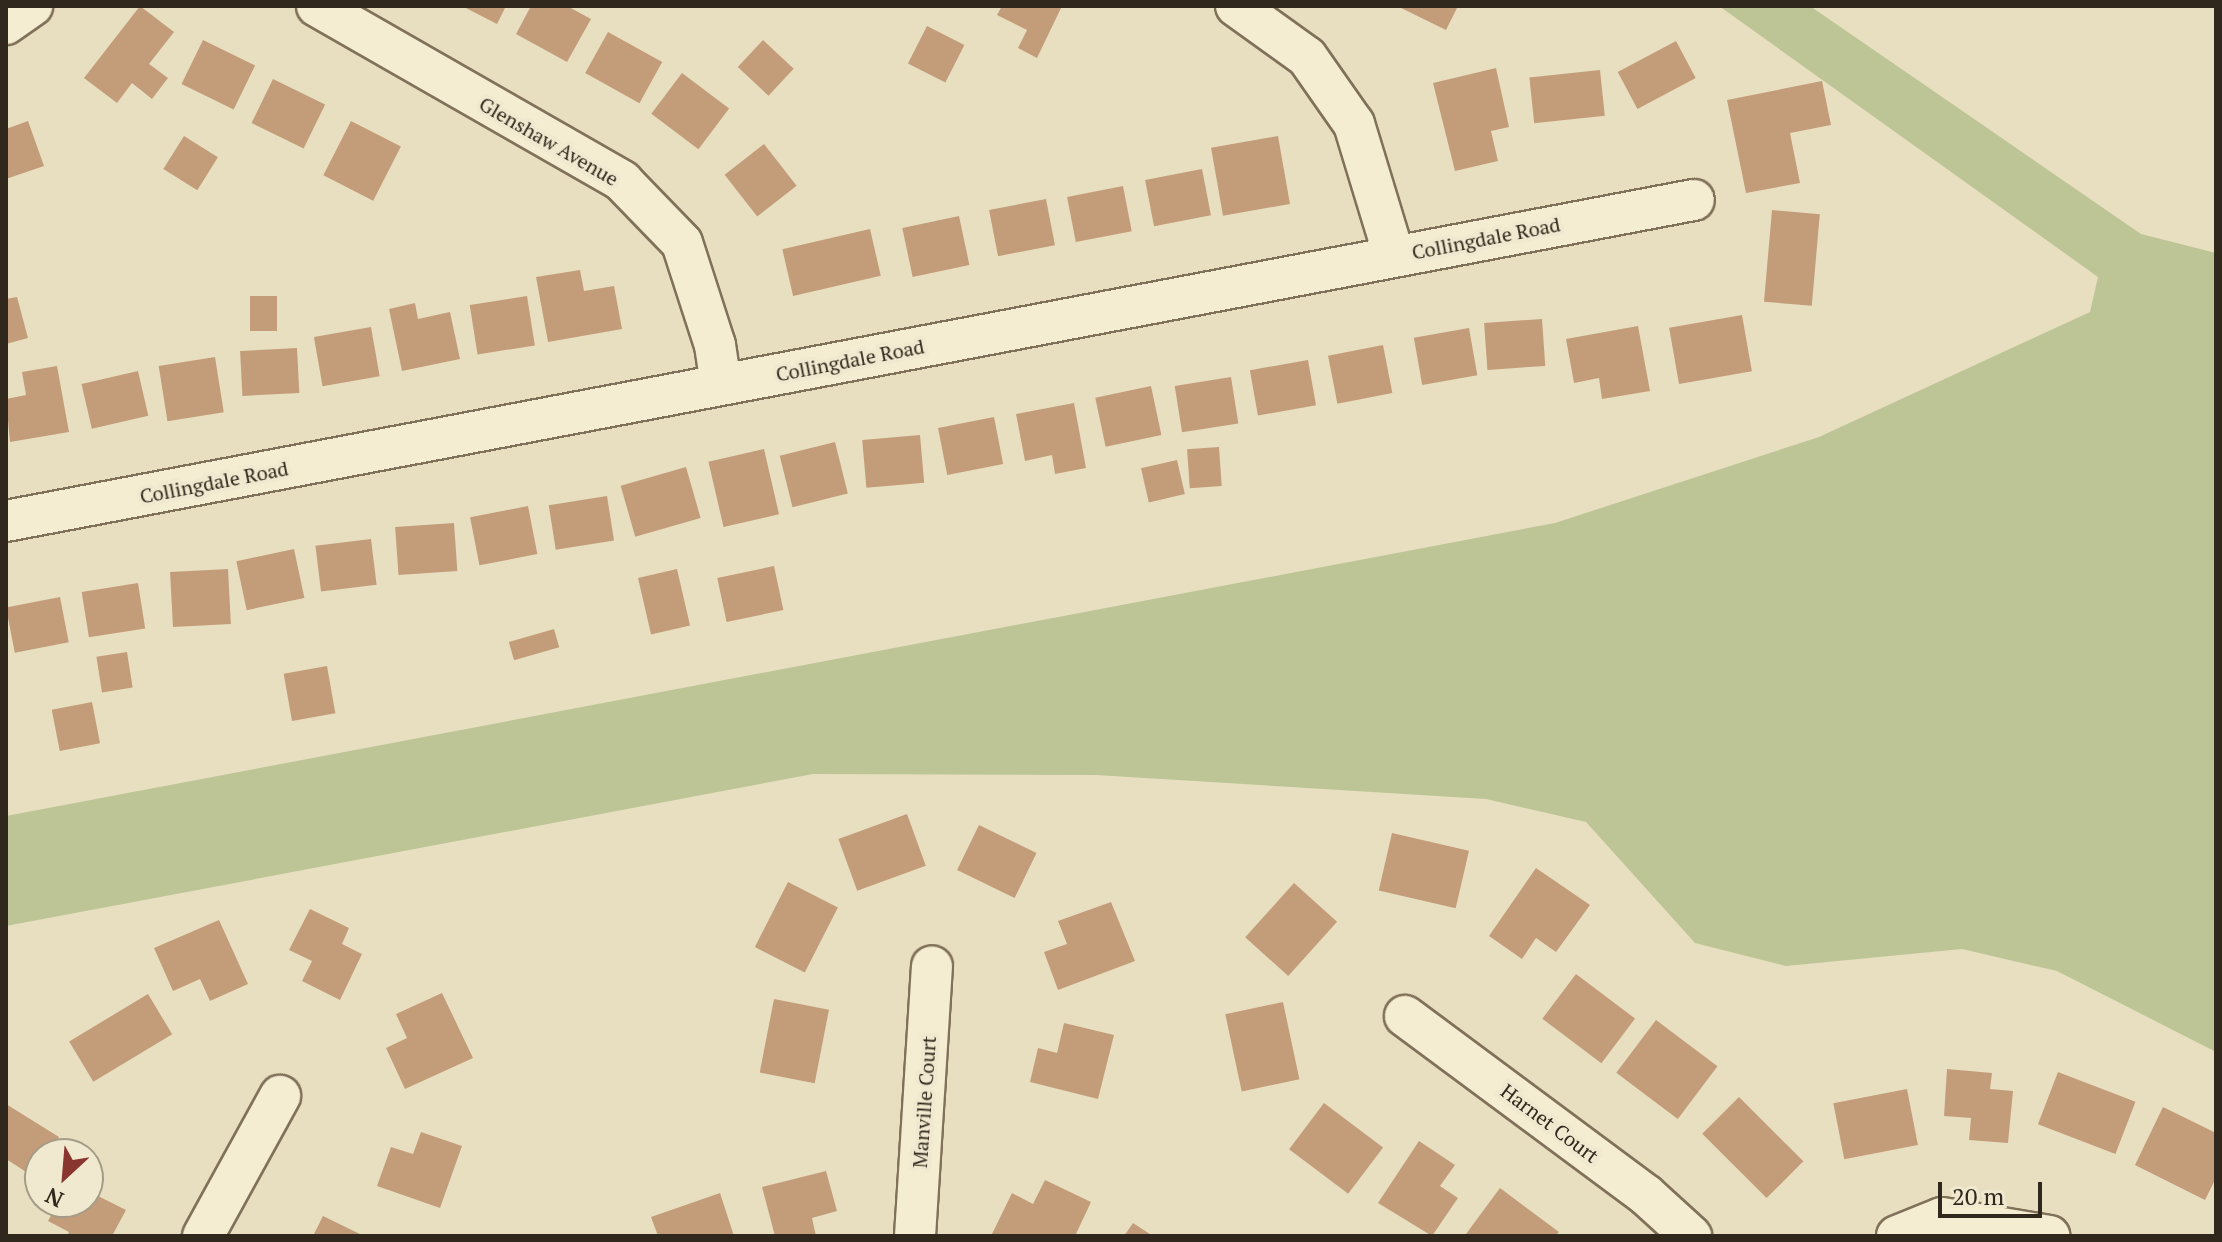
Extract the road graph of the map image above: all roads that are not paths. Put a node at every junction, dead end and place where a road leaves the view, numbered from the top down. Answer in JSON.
{"nodes":[{"id":1,"x":32,"y":6,"type":"edge"},
{"id":2,"x":317,"y":6,"type":"edge"},
{"id":3,"x":1236,"y":6,"type":"edge"},
{"id":4,"x":6,"y":24,"type":"edge"},
{"id":5,"x":1694,"y":200,"type":"dead end"},
{"id":6,"x":1394,"y":256,"type":"junction"},
{"id":7,"x":721,"y":385,"type":"junction"},
{"id":8,"x":6,"y":521,"type":"edge"},
{"id":9,"x":932,"y":967,"type":"dead end"},
{"id":10,"x":1405,"y":1016,"type":"dead end"},
{"id":11,"x":280,"y":1096,"type":"dead end"},
{"id":12,"x":203,"y":1236,"type":"edge"},
{"id":13,"x":915,"y":1236,"type":"edge"},
{"id":14,"x":1691,"y":1236,"type":"edge"},
{"id":15,"x":1897,"y":1236,"type":"edge"},
{"id":16,"x":2049,"y":1236,"type":"edge"}],
"edges":[{"from":1,"to":4,"type":"street"},
{"from":2,"to":7,"type":"street","name":"Glenshaw Avenue"},
{"from":3,"to":6,"type":"street"},
{"from":5,"to":6,"type":"street","name":"Collingdale Road"},
{"from":6,"to":7,"type":"street","name":"Collingdale Road"},
{"from":7,"to":8,"type":"street","name":"Collingdale Road"},
{"from":9,"to":13,"type":"street","name":"Manville Court"},
{"from":10,"to":14,"type":"street","name":"Harnet Court"},
{"from":11,"to":12,"type":"street"},
{"from":15,"to":16,"type":"street"}]}
